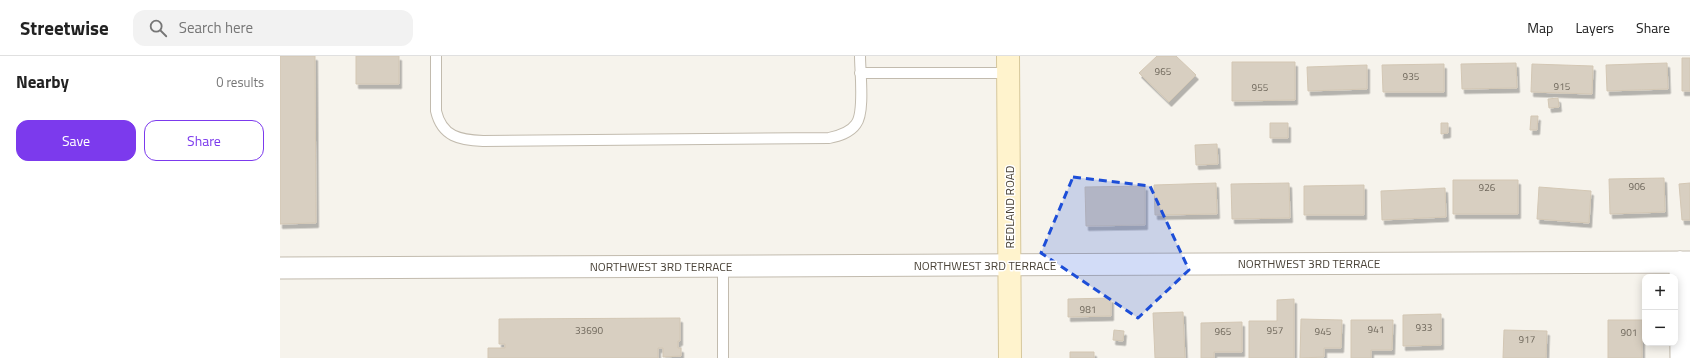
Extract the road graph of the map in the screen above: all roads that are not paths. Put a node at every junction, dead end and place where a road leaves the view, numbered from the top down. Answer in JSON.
{"nodes":[{"id":1,"x":436,"y":56,"type":"edge"},
{"id":2,"x":860,"y":56,"type":"edge"},
{"id":3,"x":1008,"y":64,"type":"edge"},
{"id":4,"x":860,"y":73,"type":"junction"},
{"id":5,"x":1685,"y":262,"type":"edge"},
{"id":6,"x":1009,"y":265,"type":"junction"},
{"id":7,"x":723,"y":266,"type":"junction"},
{"id":8,"x":280,"y":268,"type":"edge"},
{"id":9,"x":723,"y":358,"type":"edge"},
{"id":10,"x":1010,"y":358,"type":"edge"},
{"id":11,"x":1681,"y":358,"type":"edge"}],
"edges":[{"from":1,"to":4,"type":"lane"},
{"from":2,"to":4,"type":"lane"},
{"from":3,"to":4,"type":"lane"},
{"from":3,"to":6,"type":"street","name":"REDLAND ROAD"},
{"from":5,"to":6,"type":"street","name":"NORTHWEST 3RD TERRACE"},
{"from":5,"to":11,"type":"street"},
{"from":6,"to":7,"type":"street","name":"NORTHWEST 3RD TERRACE"},
{"from":6,"to":10,"type":"street","name":"REDLAND ROAD"},
{"from":7,"to":8,"type":"street","name":"NORTHWEST 3RD TERRACE"},
{"from":7,"to":9,"type":"lane"}]}
